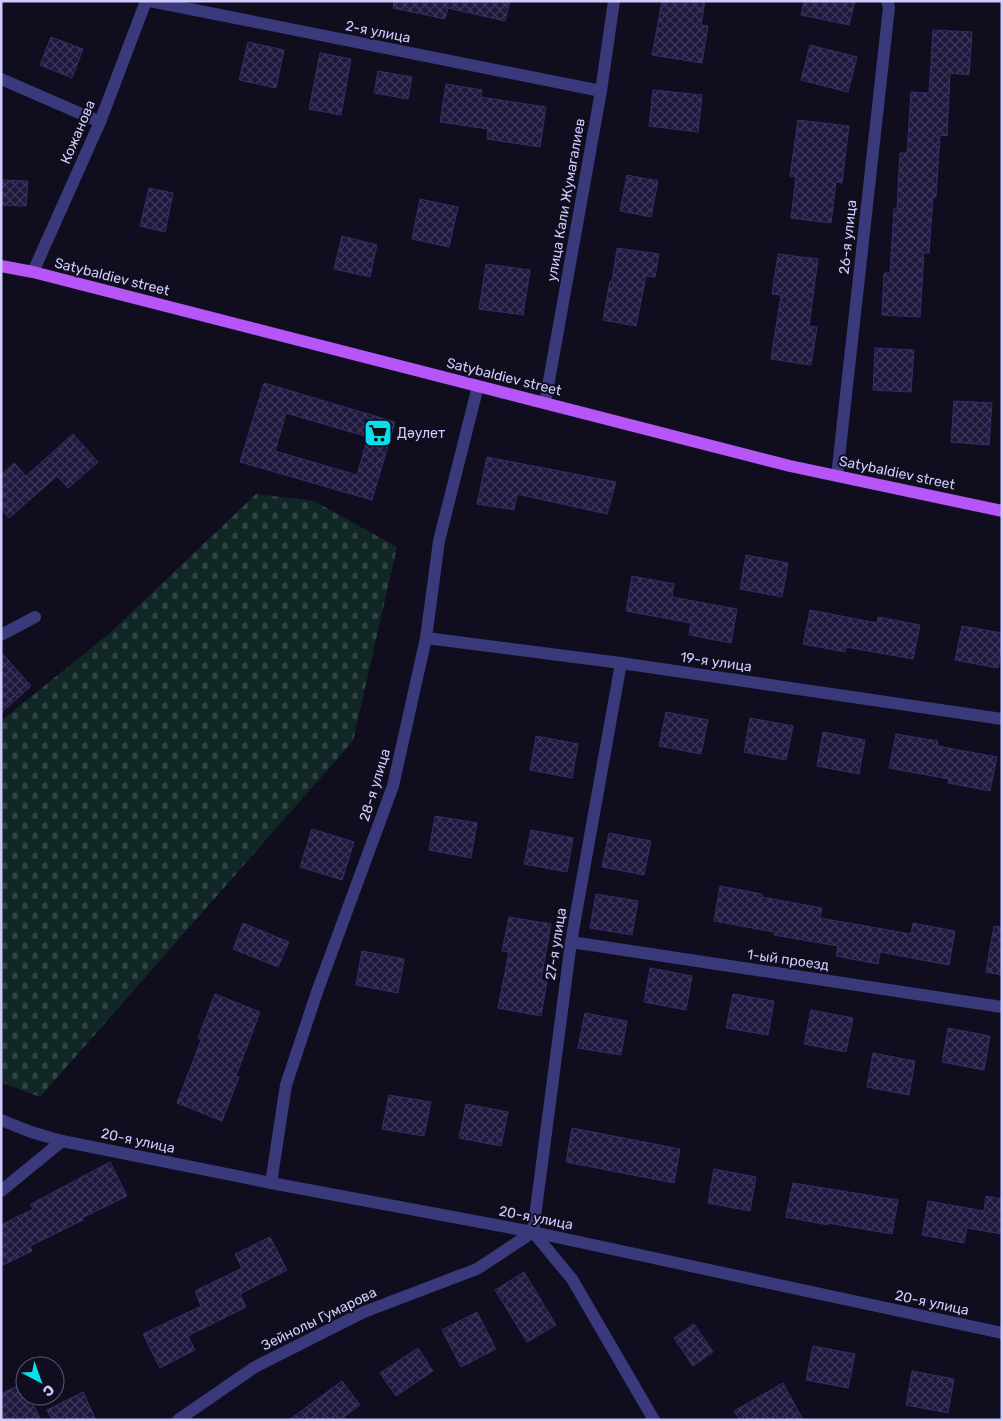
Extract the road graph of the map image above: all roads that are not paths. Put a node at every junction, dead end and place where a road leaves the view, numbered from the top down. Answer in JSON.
{"nodes":[{"id":1,"x":148,"y":1,"type":"edge"},
{"id":2,"x":614,"y":1,"type":"edge"},
{"id":3,"x":887,"y":1,"type":"edge"},
{"id":4,"x":1,"y":79,"type":"edge"},
{"id":5,"x":601,"y":91,"type":"junction"},
{"id":6,"x":100,"y":122,"type":"junction"},
{"id":7,"x":1,"y":266,"type":"edge"},
{"id":8,"x":33,"y":272,"type":"junction"},
{"id":9,"x":478,"y":386,"type":"junction"},
{"id":10,"x":545,"y":403,"type":"junction"},
{"id":11,"x":836,"y":476,"type":"junction"},
{"id":12,"x":1002,"y":511,"type":"edge"},
{"id":13,"x":35,"y":616,"type":"dead end"},
{"id":14,"x":1,"y":635,"type":"edge"},
{"id":15,"x":426,"y":638,"type":"junction"},
{"id":16,"x":621,"y":663,"type":"junction"},
{"id":17,"x":1002,"y":718,"type":"edge"},
{"id":18,"x":570,"y":942,"type":"junction"},
{"id":19,"x":1002,"y":1007,"type":"edge"},
{"id":20,"x":1,"y":1120,"type":"edge"},
{"id":21,"x":62,"y":1140,"type":"junction"},
{"id":22,"x":271,"y":1183,"type":"junction"},
{"id":23,"x":1,"y":1191,"type":"edge"},
{"id":24,"x":533,"y":1232,"type":"junction"},
{"id":25,"x":1002,"y":1333,"type":"edge"},
{"id":26,"x":178,"y":1420,"type":"edge"},
{"id":27,"x":654,"y":1420,"type":"edge"}],
"edges":[{"from":1,"to":5,"type":"street","name":"2-я улица"},
{"from":1,"to":6,"type":"street","name":"Кожанова"},
{"from":2,"to":5,"type":"street","name":"улица Кали Жумагалиев"},
{"from":3,"to":11,"type":"street","name":"26-я улица"},
{"from":4,"to":6,"type":"street"},
{"from":5,"to":10,"type":"street","name":"улица Кали Жумагалиев"},
{"from":6,"to":8,"type":"street","name":"Кожанова"},
{"from":7,"to":8,"type":"main road","name":"Satybaldiev street"},
{"from":8,"to":9,"type":"main road","name":"Satybaldiev street"},
{"from":9,"to":10,"type":"main road","name":"Satybaldiev street"},
{"from":9,"to":15,"type":"street","name":"28-я улица"},
{"from":10,"to":11,"type":"main road","name":"Satybaldiev street"},
{"from":11,"to":12,"type":"main road","name":"Satybaldiev street"},
{"from":13,"to":14,"type":"street"},
{"from":15,"to":16,"type":"street","name":"19-я улица"},
{"from":15,"to":22,"type":"street","name":"28-я улица"},
{"from":16,"to":17,"type":"street","name":"19-я улица"},
{"from":16,"to":18,"type":"street","name":"27-я улица"},
{"from":18,"to":19,"type":"street","name":"1-ый проезд"},
{"from":18,"to":24,"type":"street","name":"27-я улица"},
{"from":20,"to":21,"type":"street","name":"20-я улица"},
{"from":21,"to":22,"type":"street","name":"20-я улица"},
{"from":21,"to":23,"type":"street"},
{"from":22,"to":24,"type":"street","name":"20-я улица"},
{"from":24,"to":25,"type":"street","name":"20-я улица"},
{"from":24,"to":26,"type":"street","name":"Зейнолы Гумарова"},
{"from":24,"to":27,"type":"street"}]}
